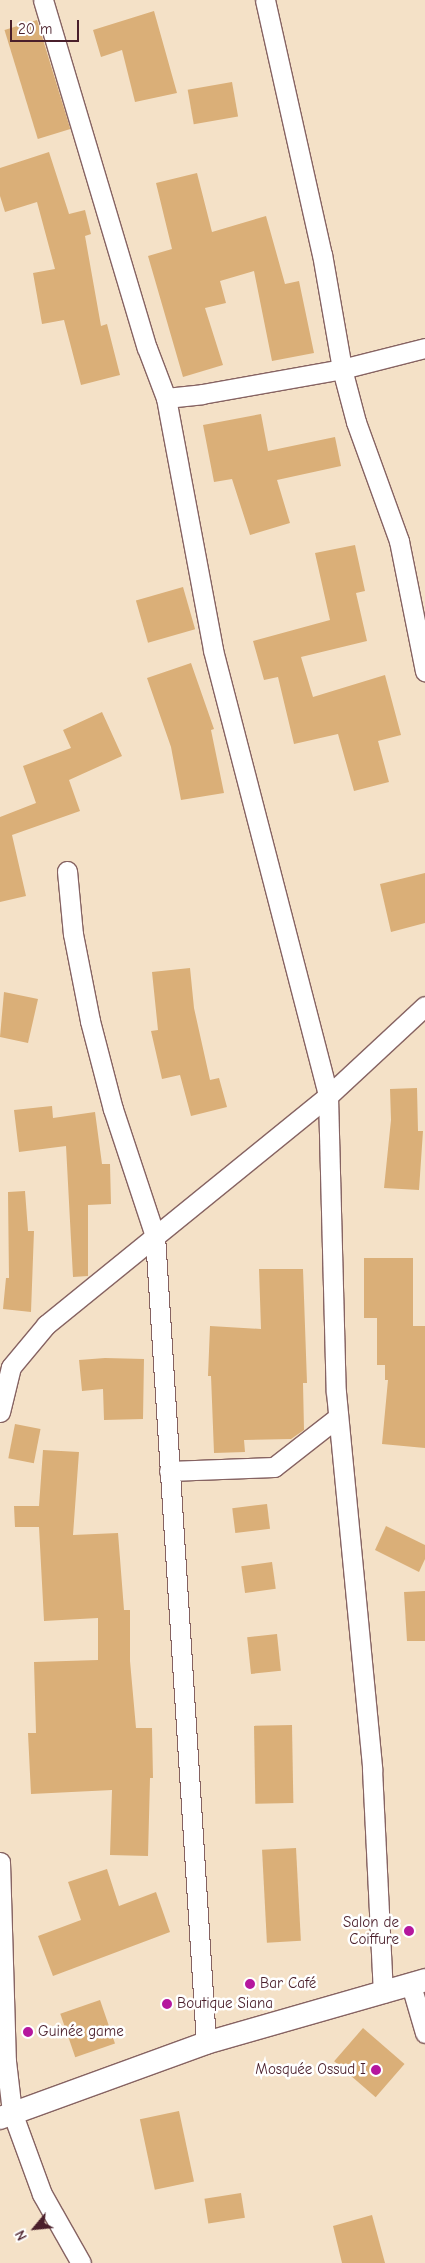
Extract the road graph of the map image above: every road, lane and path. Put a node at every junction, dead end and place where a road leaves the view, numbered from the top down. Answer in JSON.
{"nodes":[{"id":1,"x":43,"y":0,"type":"edge"},
{"id":2,"x":265,"y":0,"type":"edge"},
{"id":3,"x":425,"y":348,"type":"edge"},
{"id":4,"x":342,"y":369,"type":"junction"},
{"id":5,"x":166,"y":398,"type":"junction"},
{"id":6,"x":425,"y":671,"type":"edge"},
{"id":7,"x":67,"y":871,"type":"dead end"},
{"id":8,"x":425,"y":1006,"type":"edge"},
{"id":9,"x":328,"y":1096,"type":"junction"},
{"id":10,"x":154,"y":1236,"type":"junction"},
{"id":11,"x":0,"y":1412,"type":"edge"},
{"id":12,"x":338,"y":1417,"type":"junction"},
{"id":13,"x":169,"y":1471,"type":"junction"},
{"id":14,"x":0,"y":1862,"type":"edge"},
{"id":15,"x":418,"y":1983,"type":"edge"},
{"id":16,"x":383,"y":1992,"type":"junction"},
{"id":17,"x":425,"y":2033,"type":"edge"},
{"id":18,"x":206,"y":2043,"type":"junction"},
{"id":19,"x":6,"y":2115,"type":"edge"},
{"id":20,"x":82,"y":2263,"type":"edge"}],
"edges":[{"from":1,"to":5,"type":"street"},
{"from":2,"to":4,"type":"street"},
{"from":3,"to":4,"type":"street"},
{"from":4,"to":5,"type":"street"},
{"from":4,"to":6,"type":"street"},
{"from":5,"to":9,"type":"street"},
{"from":7,"to":10,"type":"street"},
{"from":8,"to":9,"type":"street"},
{"from":9,"to":10,"type":"street"},
{"from":9,"to":12,"type":"street"},
{"from":10,"to":11,"type":"street"},
{"from":10,"to":13,"type":"street"},
{"from":12,"to":13,"type":"street"},
{"from":12,"to":16,"type":"street"},
{"from":13,"to":18,"type":"street"},
{"from":14,"to":19,"type":"street"},
{"from":15,"to":16,"type":"street"},
{"from":15,"to":17,"type":"street"},
{"from":16,"to":18,"type":"street"},
{"from":18,"to":19,"type":"street"},
{"from":19,"to":20,"type":"street"}]}
